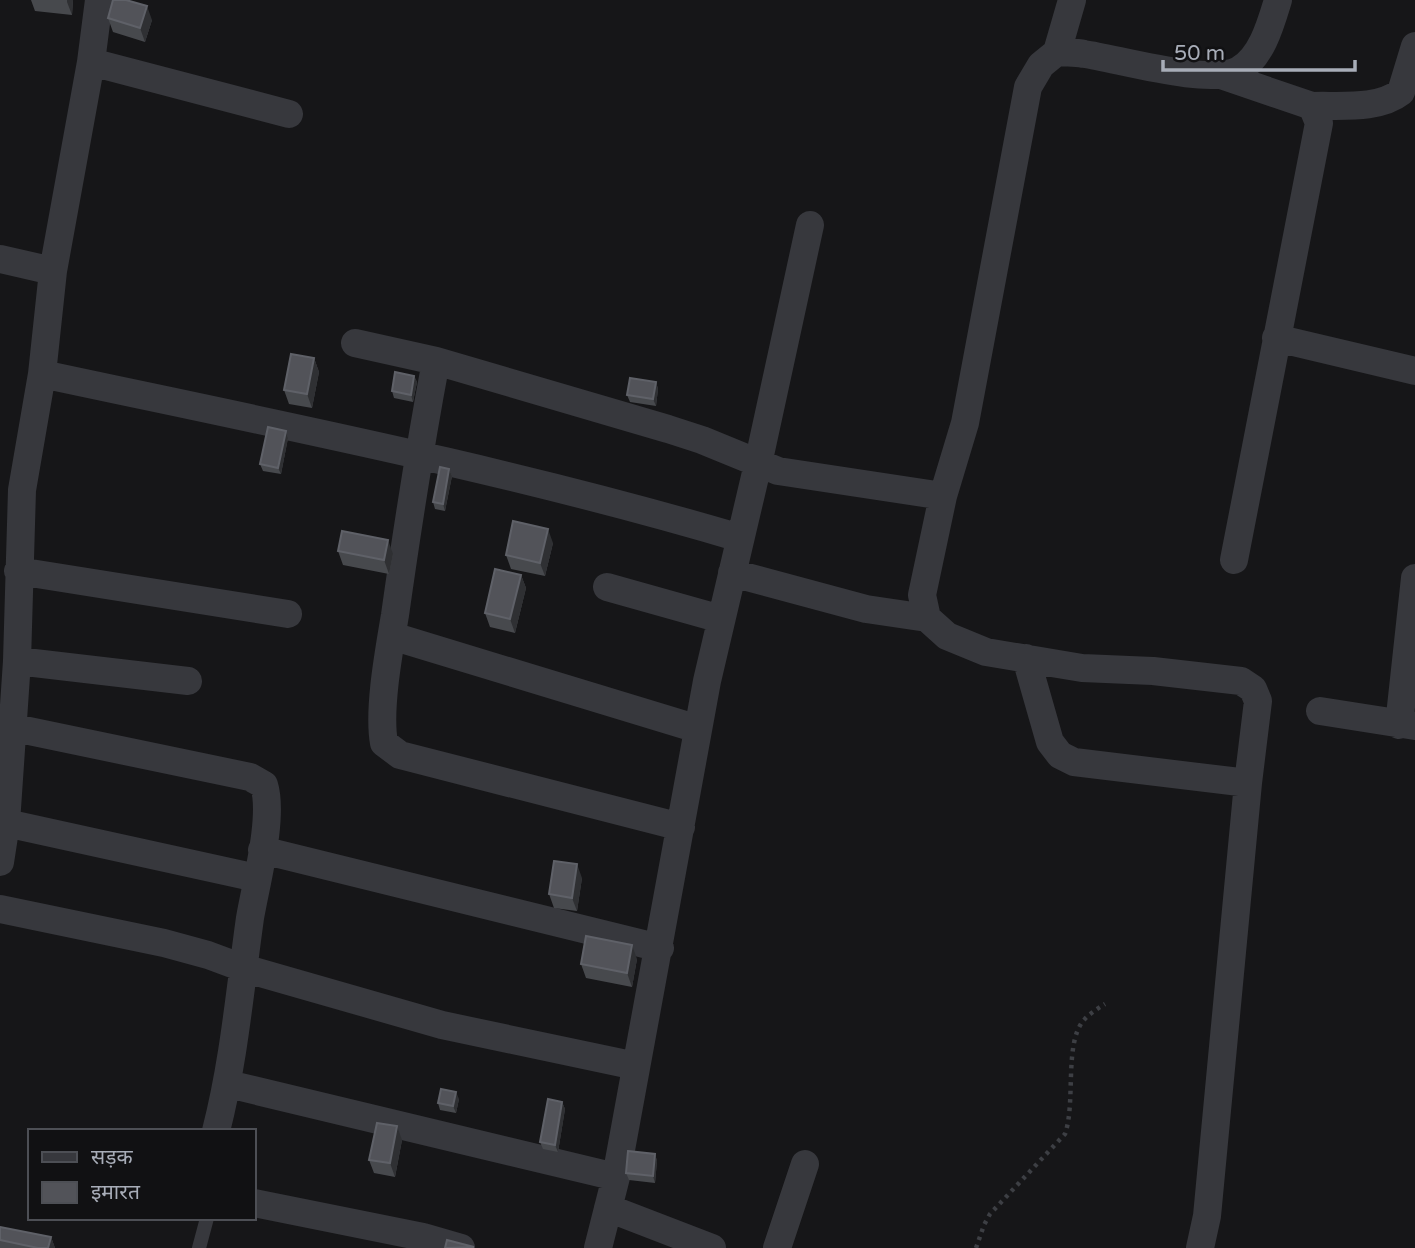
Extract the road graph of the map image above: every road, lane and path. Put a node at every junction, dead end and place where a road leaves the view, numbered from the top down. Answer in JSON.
{"nodes":[{"id":1,"x":99,"y":0,"type":"edge"},
{"id":2,"x":1073,"y":0,"type":"edge"},
{"id":3,"x":1278,"y":0,"type":"edge"},
{"id":4,"x":1415,"y":46,"type":"edge"},
{"id":5,"x":1057,"y":52,"type":"junction"},
{"id":6,"x":91,"y":62,"type":"junction"},
{"id":7,"x":1221,"y":75,"type":"junction"},
{"id":8,"x":1312,"y":106,"type":"junction"},
{"id":9,"x":289,"y":114,"type":"dead end"},
{"id":10,"x":810,"y":225,"type":"dead end"},
{"id":11,"x":0,"y":259,"type":"edge"},
{"id":12,"x":53,"y":271,"type":"junction"},
{"id":13,"x":1276,"y":338,"type":"junction"},
{"id":14,"x":355,"y":342,"type":"dead end"},
{"id":15,"x":436,"y":361,"type":"junction"},
{"id":16,"x":1415,"y":371,"type":"edge"},
{"id":17,"x":42,"y":374,"type":"junction"},
{"id":18,"x":418,"y":455,"type":"junction"},
{"id":19,"x":758,"y":464,"type":"junction"},
{"id":20,"x":11,"y":488,"type":"edge"},
{"id":21,"x":943,"y":496,"type":"junction"},
{"id":22,"x":740,"y":538,"type":"junction"},
{"id":23,"x":1234,"y":559,"type":"dead end"},
{"id":24,"x":18,"y":571,"type":"junction"},
{"id":25,"x":732,"y":573,"type":"junction"},
{"id":26,"x":1415,"y":578,"type":"edge"},
{"id":27,"x":607,"y":587,"type":"dead end"},
{"id":28,"x":288,"y":614,"type":"dead end"},
{"id":29,"x":927,"y":618,"type":"junction"},
{"id":30,"x":721,"y":619,"type":"junction"},
{"id":31,"x":392,"y":636,"type":"junction"},
{"id":32,"x":1026,"y":659,"type":"junction"},
{"id":33,"x":17,"y":661,"type":"junction"},
{"id":34,"x":188,"y":681,"type":"dead end"},
{"id":35,"x":1320,"y":710,"type":"dead end"},
{"id":36,"x":1407,"y":725,"type":"edge"},
{"id":37,"x":6,"y":726,"type":"edge"},
{"id":38,"x":698,"y":729,"type":"junction"},
{"id":39,"x":1248,"y":783,"type":"junction"},
{"id":40,"x":6,"y":823,"type":"junction"},
{"id":41,"x":681,"y":827,"type":"junction"},
{"id":42,"x":262,"y":850,"type":"junction"},
{"id":43,"x":0,"y":862,"type":"edge"},
{"id":44,"x":257,"y":877,"type":"junction"},
{"id":45,"x":0,"y":909,"type":"edge"},
{"id":46,"x":660,"y":948,"type":"junction"},
{"id":47,"x":243,"y":968,"type":"junction"},
{"id":48,"x":1105,"y":1004,"type":"dead end"},
{"id":49,"x":636,"y":1066,"type":"junction"},
{"id":50,"x":228,"y":1084,"type":"junction"},
{"id":51,"x":217,"y":1129,"type":"edge"},
{"id":52,"x":805,"y":1164,"type":"dead end"},
{"id":53,"x":616,"y":1177,"type":"junction"},
{"id":54,"x":256,"y":1203,"type":"edge"},
{"id":55,"x":608,"y":1208,"type":"junction"},
{"id":56,"x":207,"y":1220,"type":"edge"},
{"id":57,"x":199,"y":1248,"type":"edge"},
{"id":58,"x":461,"y":1248,"type":"edge"},
{"id":59,"x":598,"y":1248,"type":"edge"},
{"id":60,"x":712,"y":1248,"type":"edge"},
{"id":61,"x":777,"y":1248,"type":"edge"},
{"id":62,"x":976,"y":1248,"type":"edge"},
{"id":63,"x":1200,"y":1248,"type":"edge"}],
"edges":[{"from":1,"to":6,"type":"street"},
{"from":2,"to":5,"type":"street"},
{"from":3,"to":7,"type":"street"},
{"from":4,"to":8,"type":"street"},
{"from":5,"to":7,"type":"street"},
{"from":5,"to":21,"type":"street"},
{"from":6,"to":9,"type":"street"},
{"from":6,"to":12,"type":"street"},
{"from":7,"to":8,"type":"street"},
{"from":8,"to":13,"type":"street"},
{"from":10,"to":19,"type":"street"},
{"from":11,"to":12,"type":"street"},
{"from":12,"to":17,"type":"street"},
{"from":13,"to":16,"type":"street"},
{"from":13,"to":23,"type":"street"},
{"from":14,"to":15,"type":"street"},
{"from":15,"to":18,"type":"street"},
{"from":15,"to":19,"type":"street"},
{"from":17,"to":18,"type":"street"},
{"from":17,"to":20,"type":"street"},
{"from":18,"to":22,"type":"street"},
{"from":18,"to":31,"type":"street"},
{"from":19,"to":21,"type":"street"},
{"from":19,"to":22,"type":"street"},
{"from":20,"to":24,"type":"street"},
{"from":21,"to":29,"type":"street"},
{"from":22,"to":25,"type":"street"},
{"from":24,"to":28,"type":"street"},
{"from":24,"to":33,"type":"street"},
{"from":25,"to":29,"type":"street"},
{"from":25,"to":30,"type":"street"},
{"from":26,"to":36,"type":"street"},
{"from":27,"to":30,"type":"street"},
{"from":29,"to":32,"type":"street"},
{"from":30,"to":38,"type":"street"},
{"from":31,"to":38,"type":"street"},
{"from":31,"to":41,"type":"street"},
{"from":32,"to":39,"type":"street"},
{"from":32,"to":39,"type":"street"},
{"from":33,"to":34,"type":"street"},
{"from":33,"to":37,"type":"street"},
{"from":35,"to":36,"type":"street"},
{"from":37,"to":40,"type":"street"},
{"from":37,"to":42,"type":"street"},
{"from":38,"to":41,"type":"street"},
{"from":39,"to":63,"type":"street"},
{"from":40,"to":43,"type":"street"},
{"from":40,"to":44,"type":"street"},
{"from":41,"to":46,"type":"street"},
{"from":42,"to":44,"type":"street"},
{"from":42,"to":46,"type":"street"},
{"from":44,"to":47,"type":"street"},
{"from":45,"to":47,"type":"street"},
{"from":46,"to":49,"type":"street"},
{"from":47,"to":49,"type":"street"},
{"from":47,"to":50,"type":"street"},
{"from":48,"to":62,"type":"path"},
{"from":49,"to":53,"type":"street"},
{"from":50,"to":51,"type":"street"},
{"from":50,"to":53,"type":"street"},
{"from":52,"to":61,"type":"street"},
{"from":53,"to":55,"type":"street"},
{"from":54,"to":58,"type":"street"},
{"from":55,"to":59,"type":"street"},
{"from":55,"to":60,"type":"street"},
{"from":56,"to":57,"type":"lane"}]}
